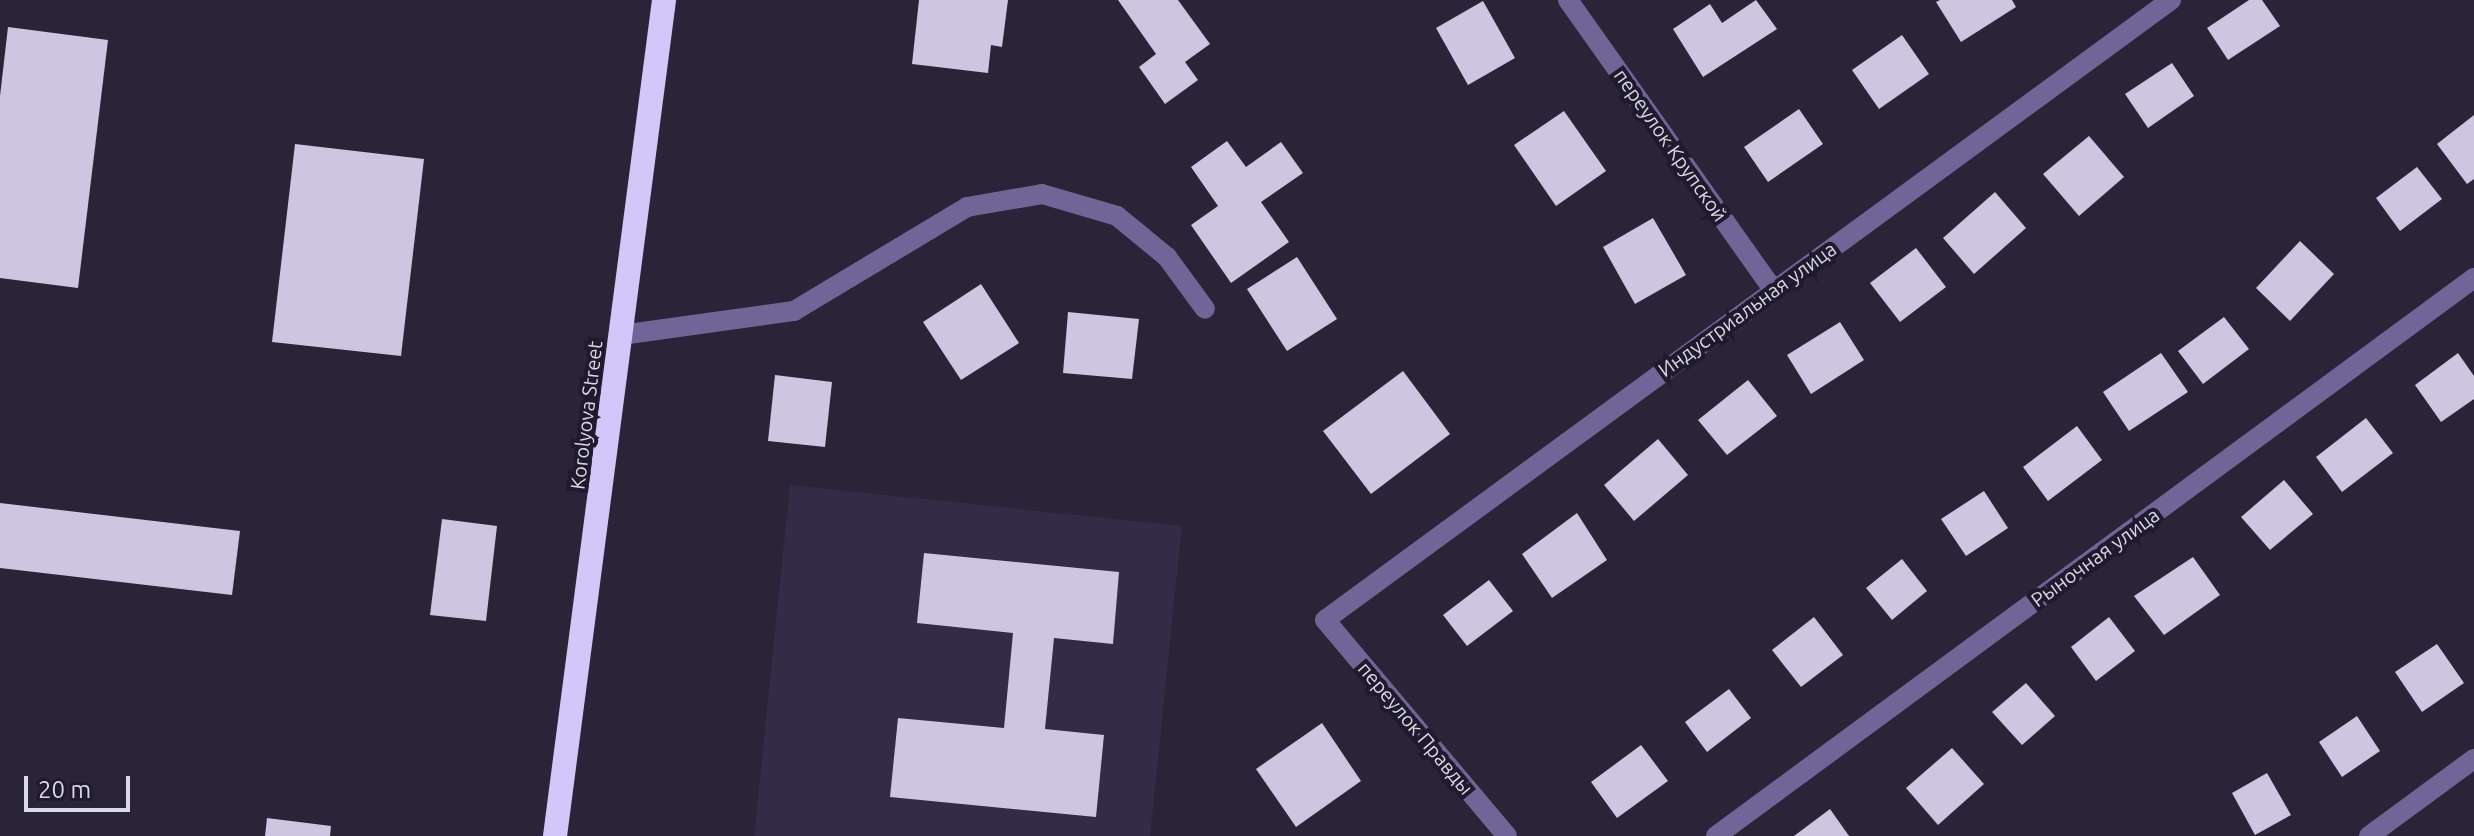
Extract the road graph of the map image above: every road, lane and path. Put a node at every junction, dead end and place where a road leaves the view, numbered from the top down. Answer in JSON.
{"nodes":[{"id":1,"x":664,"y":0,"type":"edge"},
{"id":2,"x":1568,"y":0,"type":"edge"},
{"id":3,"x":2171,"y":0,"type":"edge"},
{"id":4,"x":2474,"y":278,"type":"edge"},
{"id":5,"x":1773,"y":290,"type":"junction"},
{"id":6,"x":1205,"y":309,"type":"dead end"},
{"id":7,"x":621,"y":335,"type":"junction"},
{"id":8,"x":1325,"y":620,"type":"joint"},
{"id":9,"x":2474,"y":759,"type":"edge"},
{"id":10,"x":555,"y":836,"type":"edge"},
{"id":11,"x":1507,"y":836,"type":"edge"},
{"id":12,"x":1716,"y":836,"type":"edge"},
{"id":13,"x":2369,"y":836,"type":"edge"}],
"edges":[{"from":1,"to":7,"type":"highway","name":"Korolyova Street"},
{"from":2,"to":5,"type":"street","name":"переулок Крупской"},
{"from":3,"to":5,"type":"street","name":"Индустриальная улица"},
{"from":4,"to":12,"type":"street","name":"Рыночная улица"},
{"from":5,"to":8,"type":"street","name":"Индустриальная улица"},
{"from":6,"to":7,"type":"street"},
{"from":7,"to":10,"type":"highway","name":"Korolyova Street"},
{"from":8,"to":11,"type":"street","name":"переулок Правды"},
{"from":9,"to":13,"type":"street"}]}
